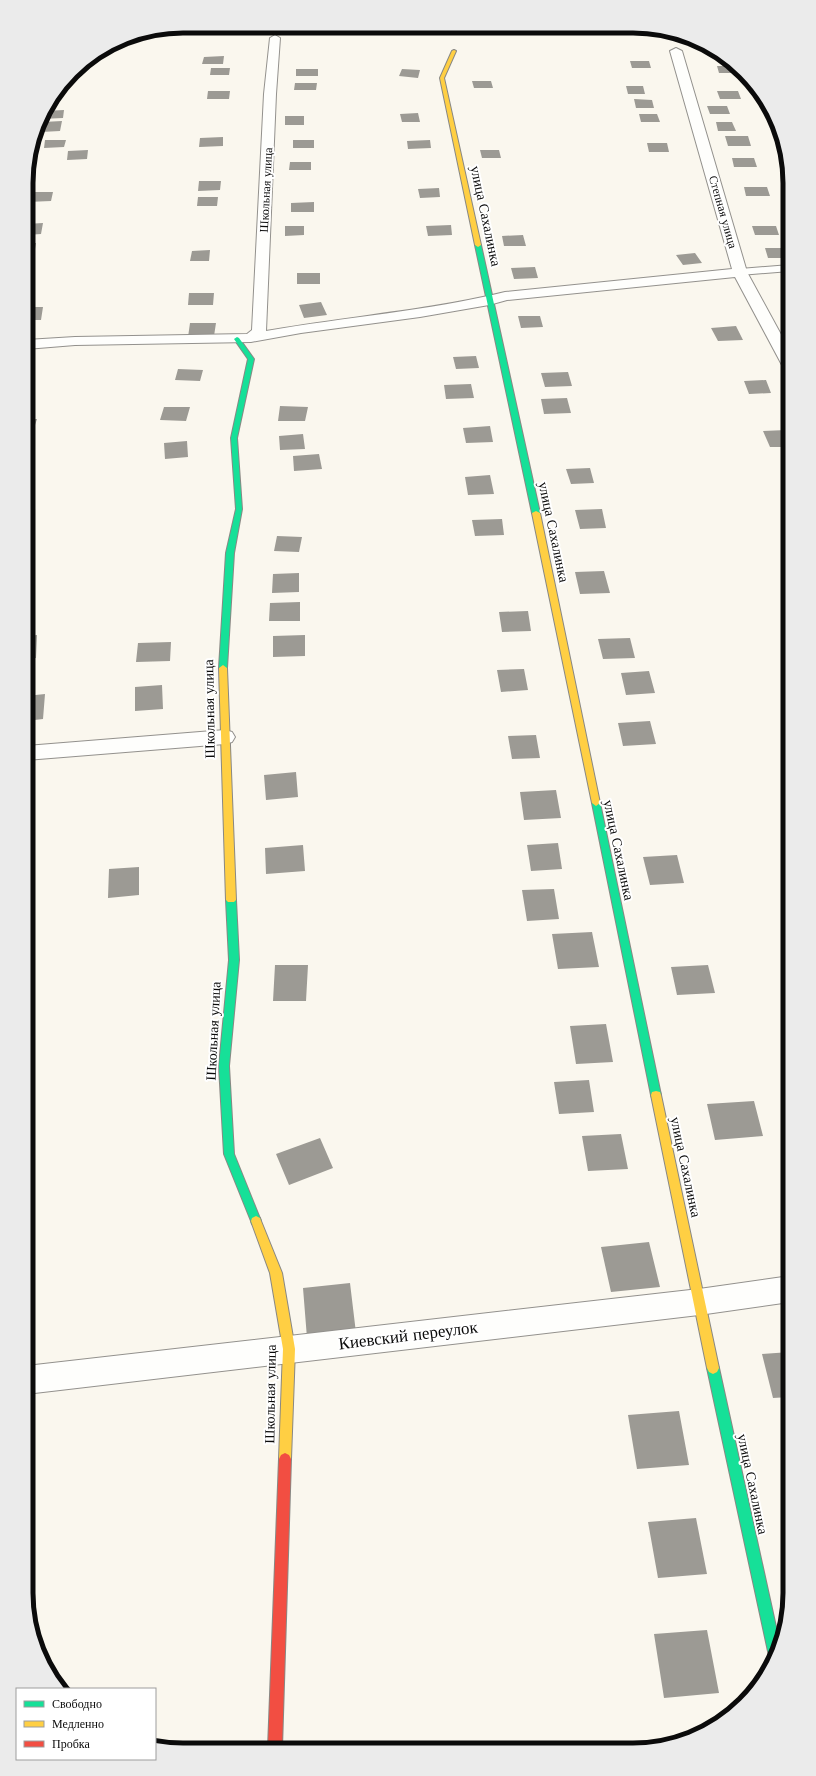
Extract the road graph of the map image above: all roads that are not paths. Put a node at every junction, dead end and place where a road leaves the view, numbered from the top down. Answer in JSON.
{"nodes":[{"id":1,"x":274,"y":38,"type":"dead end"},
{"id":2,"x":454,"y":51,"type":"dead end"},
{"id":3,"x":676,"y":51,"type":"dead end"},
{"id":4,"x":783,"y":269,"type":"edge"},
{"id":5,"x":740,"y":272,"type":"junction"},
{"id":6,"x":489,"y":301,"type":"junction"},
{"id":7,"x":244,"y":338,"type":"junction"},
{"id":8,"x":33,"y":344,"type":"edge"},
{"id":9,"x":783,"y":352,"type":"edge"},
{"id":10,"x":225,"y":737,"type":"junction"},
{"id":11,"x":33,"y":752,"type":"edge"},
{"id":12,"x":783,"y":1290,"type":"edge"},
{"id":13,"x":699,"y":1302,"type":"junction"},
{"id":14,"x":289,"y":1349,"type":"junction"},
{"id":15,"x":33,"y":1379,"type":"edge"},
{"id":16,"x":774,"y":1645,"type":"edge"},
{"id":17,"x":275,"y":1743,"type":"edge"}],
"edges":[{"from":1,"to":7,"type":"street","name":"Школьная улица"},
{"from":2,"to":6,"type":"street","name":"улица Сахалинка"},
{"from":3,"to":5,"type":"street","name":"Степная улица"},
{"from":4,"to":5,"type":"lane"},
{"from":5,"to":6,"type":"street"},
{"from":5,"to":9,"type":"street","name":"Степная улица"},
{"from":6,"to":7,"type":"street"},
{"from":6,"to":13,"type":"street","name":"улица Сахалинка"},
{"from":7,"to":8,"type":"street"},
{"from":7,"to":10,"type":"street","name":"Школьная улица"},
{"from":10,"to":11,"type":"street"},
{"from":10,"to":14,"type":"street","name":"Школьная улица"},
{"from":12,"to":13,"type":"street","name":"Киевский переулок"},
{"from":13,"to":14,"type":"street","name":"Киевский переулок"},
{"from":13,"to":16,"type":"street","name":"улица Сахалинка"},
{"from":14,"to":15,"type":"street","name":"Киевский переулок"},
{"from":14,"to":17,"type":"street","name":"Школьная улица"}]}
